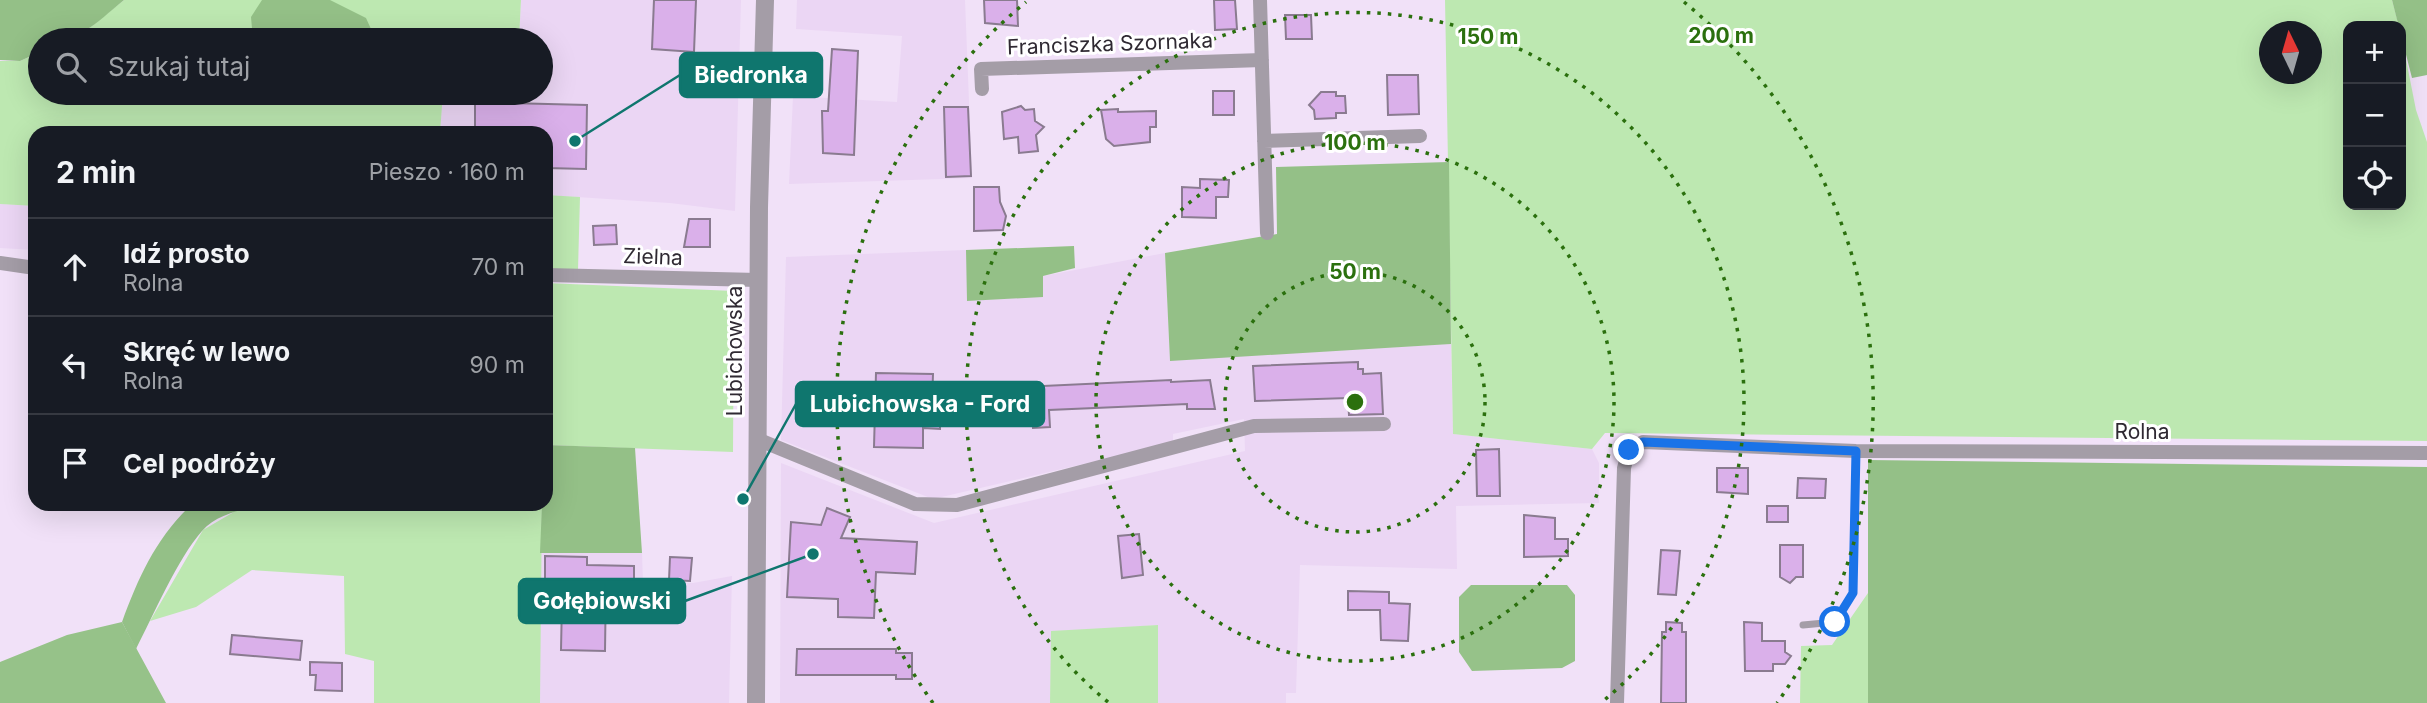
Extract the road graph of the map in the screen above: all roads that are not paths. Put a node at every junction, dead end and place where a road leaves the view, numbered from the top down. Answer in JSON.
{"nodes":[{"id":1,"x":765,"y":0,"type":"edge"},
{"id":2,"x":1261,"y":0,"type":"edge"},
{"id":3,"x":1262,"y":60,"type":"junction"},
{"id":4,"x":982,"y":89,"type":"dead end"},
{"id":5,"x":1420,"y":136,"type":"dead end"},
{"id":6,"x":1264,"y":141,"type":"junction"},
{"id":7,"x":1267,"y":233,"type":"dead end"},
{"id":8,"x":0,"y":263,"type":"edge"},
{"id":9,"x":28,"y":267,"type":"edge"},
{"id":10,"x":553,"y":275,"type":"edge"},
{"id":11,"x":758,"y":281,"type":"junction"},
{"id":12,"x":1384,"y":424,"type":"dead end"},
{"id":13,"x":757,"y":439,"type":"junction"},
{"id":14,"x":1856,"y":451,"type":"junction"},
{"id":15,"x":2427,"y":453,"type":"edge"},
{"id":16,"x":1803,"y":625,"type":"dead end"},
{"id":17,"x":756,"y":703,"type":"edge"},
{"id":18,"x":1617,"y":703,"type":"edge"}],
"edges":[{"from":1,"to":11,"type":"street","name":"Lubichowska"},
{"from":2,"to":3,"type":"street"},
{"from":3,"to":4,"type":"street","name":"Franciszka Szornaka"},
{"from":3,"to":6,"type":"street"},
{"from":5,"to":6,"type":"street"},
{"from":6,"to":7,"type":"street"},
{"from":8,"to":9,"type":"street"},
{"from":10,"to":11,"type":"street","name":"Zielna"},
{"from":11,"to":13,"type":"street","name":"Lubichowska"},
{"from":12,"to":13,"type":"street"},
{"from":13,"to":17,"type":"street","name":"Lubichowska"},
{"from":14,"to":15,"type":"street","name":"Rolna"},
{"from":14,"to":16,"type":"lane"},
{"from":14,"to":18,"type":"street","name":"Rolna"}]}
